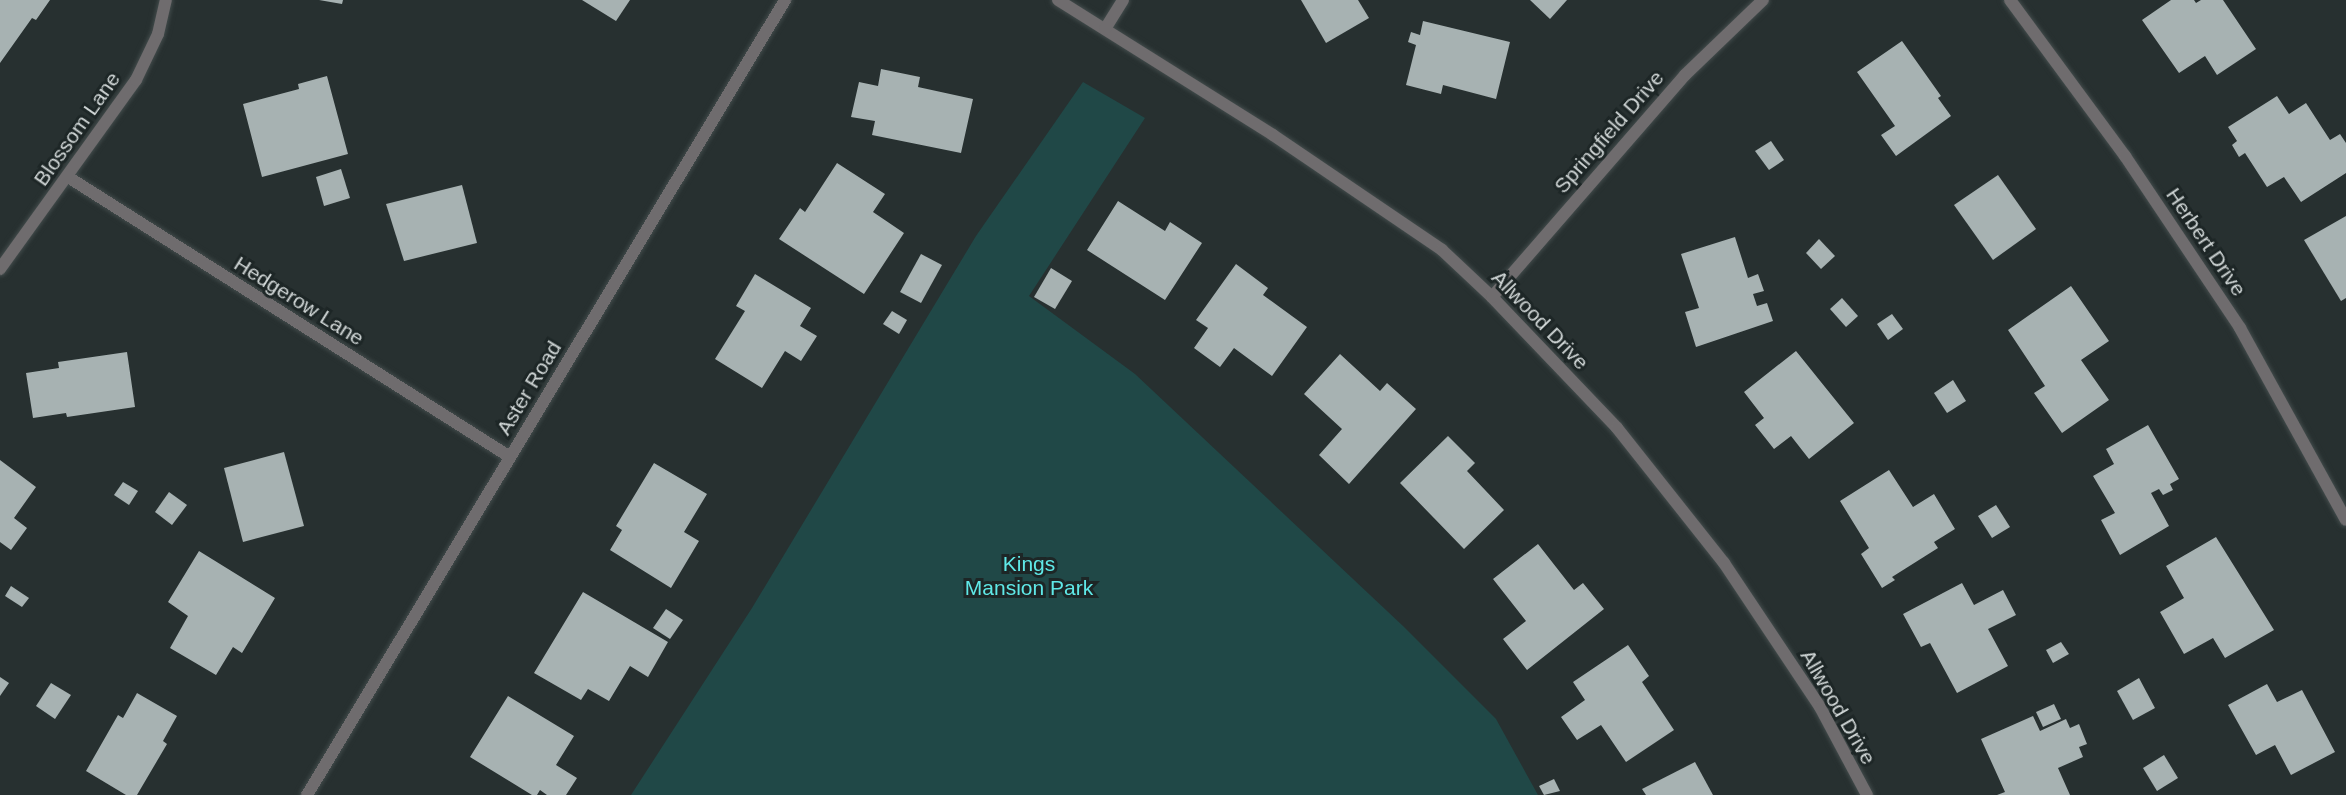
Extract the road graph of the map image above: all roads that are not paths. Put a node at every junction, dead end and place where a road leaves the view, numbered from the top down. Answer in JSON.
{"nodes":[{"id":1,"x":166,"y":0,"type":"edge"},
{"id":2,"x":784,"y":0,"type":"edge"},
{"id":3,"x":1058,"y":0,"type":"edge"},
{"id":4,"x":1123,"y":0,"type":"edge"},
{"id":5,"x":1763,"y":0,"type":"edge"},
{"id":6,"x":2010,"y":0,"type":"edge"},
{"id":7,"x":1105,"y":30,"type":"junction"},
{"id":8,"x":68,"y":177,"type":"junction"},
{"id":9,"x":0,"y":269,"type":"edge"},
{"id":10,"x":1492,"y":297,"type":"junction"},
{"id":11,"x":510,"y":458,"type":"junction"},
{"id":12,"x":2346,"y":520,"type":"edge"},
{"id":13,"x":307,"y":795,"type":"edge"},
{"id":14,"x":1867,"y":795,"type":"edge"}],
"edges":[{"from":1,"to":8,"type":"street","name":"Blossom Lane"},
{"from":2,"to":11,"type":"street","name":"Aster Road"},
{"from":3,"to":7,"type":"street","name":"Allwood Drive"},
{"from":4,"to":7,"type":"street"},
{"from":5,"to":10,"type":"street","name":"Springfield Drive"},
{"from":6,"to":12,"type":"street","name":"Herbert Drive"},
{"from":7,"to":10,"type":"street","name":"Allwood Drive"},
{"from":8,"to":9,"type":"street","name":"Blossom Lane"},
{"from":8,"to":11,"type":"street","name":"Hedgerow Lane"},
{"from":10,"to":14,"type":"street","name":"Allwood Drive"},
{"from":11,"to":13,"type":"street","name":"Aster Road"}]}
